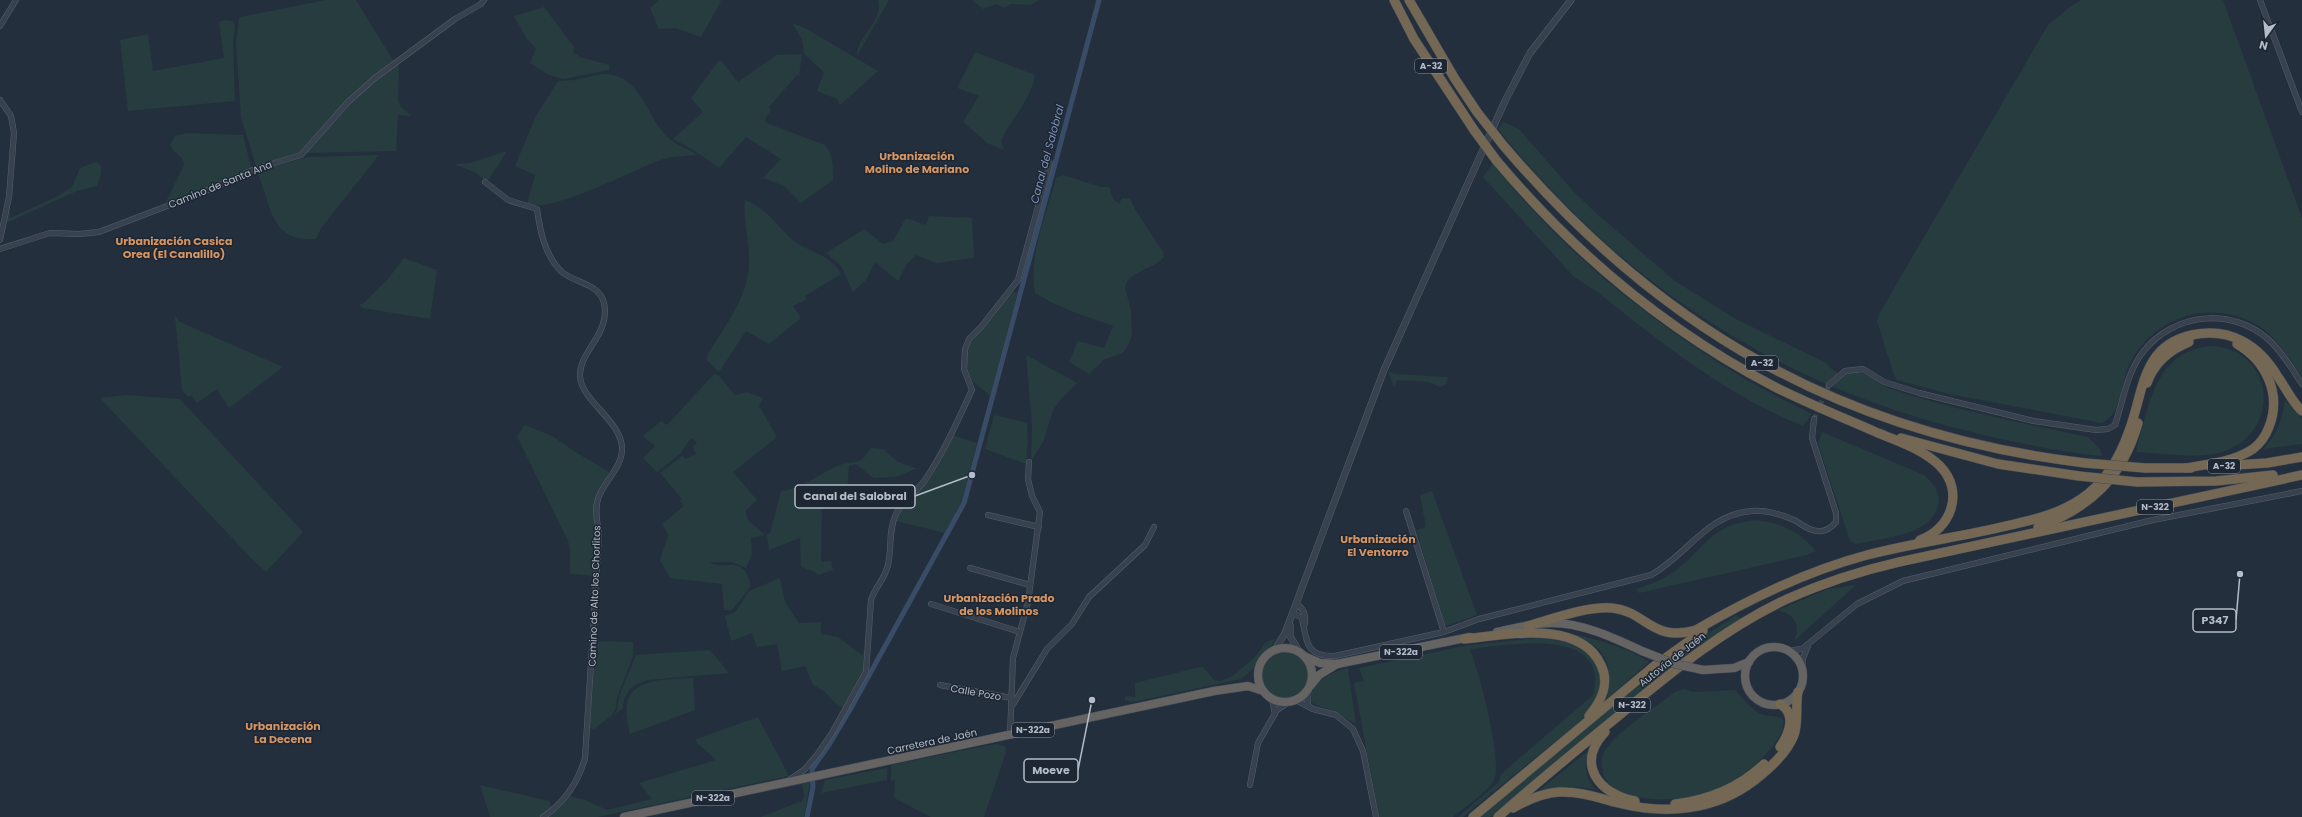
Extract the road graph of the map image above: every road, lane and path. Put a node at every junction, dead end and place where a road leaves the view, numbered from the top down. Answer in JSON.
{"nodes":[{"id":1,"x":16,"y":0,"type":"edge"},
{"id":2,"x":484,"y":0,"type":"edge"},
{"id":3,"x":1394,"y":0,"type":"edge"},
{"id":4,"x":1409,"y":0,"type":"edge"},
{"id":5,"x":1572,"y":0,"type":"edge"},
{"id":6,"x":2260,"y":0,"type":"edge"},
{"id":7,"x":0,"y":26,"type":"edge"},
{"id":8,"x":0,"y":100,"type":"edge"},
{"id":9,"x":2302,"y":112,"type":"edge"},
{"id":10,"x":1050,"y":163,"type":"dead end"},
{"id":11,"x":485,"y":182,"type":"dead end"},
{"id":12,"x":0,"y":240,"type":"edge"},
{"id":13,"x":0,"y":249,"type":"edge"},
{"id":14,"x":1829,"y":384,"type":"tunnel mouth"},
{"id":15,"x":2302,"y":384,"type":"edge"},
{"id":16,"x":2302,"y":411,"type":"edge"},
{"id":17,"x":1834,"y":413,"type":"junction"},
{"id":18,"x":1814,"y":419,"type":"tunnel mouth"},
{"id":19,"x":2302,"y":456,"type":"edge"},
{"id":20,"x":1029,"y":462,"type":"dead end"},
{"id":21,"x":2186,"y":468,"type":"junction"},
{"id":22,"x":2302,"y":471,"type":"edge"},
{"id":23,"x":2302,"y":474,"type":"edge"},
{"id":24,"x":2302,"y":491,"type":"edge"},
{"id":25,"x":1406,"y":511,"type":"dead end"},
{"id":26,"x":988,"y":515,"type":"dead end"},
{"id":27,"x":1038,"y":527,"type":"junction"},
{"id":28,"x":1154,"y":528,"type":"dead end"},
{"id":29,"x":2008,"y":537,"type":"junction"},
{"id":30,"x":1896,"y":548,"type":"junction"},
{"id":31,"x":970,"y":568,"type":"dead end"},
{"id":32,"x":1030,"y":585,"type":"junction"},
{"id":33,"x":931,"y":604,"type":"dead end"},
{"id":34,"x":1296,"y":604,"type":"junction"},
{"id":35,"x":1742,"y":606,"type":"junction"},
{"id":36,"x":1293,"y":612,"type":"junction"},
{"id":37,"x":1290,"y":620,"type":"junction"},
{"id":38,"x":1528,"y":626,"type":"junction"},
{"id":39,"x":1303,"y":631,"type":"junction"},
{"id":40,"x":1020,"y":632,"type":"junction"},
{"id":41,"x":1444,"y":632,"type":"junction"},
{"id":42,"x":1464,"y":639,"type":"junction"},
{"id":43,"x":1810,"y":644,"type":"junction"},
{"id":44,"x":1274,"y":651,"type":"junction"},
{"id":45,"x":1788,"y":651,"type":"junction"},
{"id":46,"x":1302,"y":654,"type":"junction"},
{"id":47,"x":1749,"y":662,"type":"junction"},
{"id":48,"x":1337,"y":664,"type":"junction"},
{"id":49,"x":1260,"y":665,"type":"junction"},
{"id":50,"x":1802,"y":669,"type":"junction"},
{"id":51,"x":1703,"y":670,"type":"junction"},
{"id":52,"x":1745,"y":675,"type":"junction"},
{"id":53,"x":940,"y":685,"type":"dead end"},
{"id":54,"x":1244,"y":686,"type":"junction"},
{"id":55,"x":1308,"y":689,"type":"junction"},
{"id":56,"x":1263,"y":691,"type":"junction"},
{"id":57,"x":1798,"y":692,"type":"junction"},
{"id":58,"x":1012,"y":698,"type":"junction"},
{"id":59,"x":1272,"y":699,"type":"junction"},
{"id":60,"x":1292,"y":701,"type":"junction"},
{"id":61,"x":1780,"y":704,"type":"junction"},
{"id":62,"x":1309,"y":706,"type":"junction"},
{"id":63,"x":1631,"y":706,"type":"junction"},
{"id":64,"x":1012,"y":707,"type":"junction"},
{"id":65,"x":1275,"y":715,"type":"junction"},
{"id":66,"x":1577,"y":732,"type":"junction"},
{"id":67,"x":1010,"y":735,"type":"junction"},
{"id":68,"x":788,"y":781,"type":"junction"},
{"id":69,"x":1250,"y":785,"type":"dead end"},
{"id":70,"x":543,"y":817,"type":"edge"},
{"id":71,"x":624,"y":817,"type":"edge"},
{"id":72,"x":1376,"y":817,"type":"edge"},
{"id":73,"x":1473,"y":817,"type":"edge"},
{"id":74,"x":1499,"y":817,"type":"edge"}],
"edges":[{"from":1,"to":7,"type":"street"},
{"from":2,"to":13,"type":"street","name":"Camino de Santa Ana"},
{"from":3,"to":17,"type":"highway","number":"A-32","bridge":true},
{"from":4,"to":21,"type":"highway","number":"A-32","bridge":true},
{"from":5,"to":34,"type":"street"},
{"from":6,"to":9,"type":"street"},
{"from":8,"to":12,"type":"street"},
{"from":10,"to":68,"type":"street"},
{"from":11,"to":70,"type":"street","name":"Camino de Alto los Chorlitos"},
{"from":14,"to":15,"type":"street"},
{"from":16,"to":30,"type":"highway"},
{"from":17,"to":22,"type":"highway","bridge":true},
{"from":17,"to":30,"type":"highway"},
{"from":18,"to":41,"type":"street"},
{"from":19,"to":21,"type":"highway","number":"A-32"},
{"from":20,"to":27,"type":"street"},
{"from":21,"to":29,"type":"highway"},
{"from":23,"to":29,"type":"highway","number":"N-322"},
{"from":24,"to":43,"type":"street"},
{"from":25,"to":41,"type":"street"},
{"from":26,"to":27,"type":"street"},
{"from":27,"to":32,"type":"street"},
{"from":28,"to":64,"type":"street"},
{"from":29,"to":63,"type":"highway","name":"Autovía de Jaén","number":"N-322"},
{"from":30,"to":35,"type":"highway","number":"N-322"},
{"from":31,"to":32,"type":"street"},
{"from":32,"to":40,"type":"street"},
{"from":33,"to":40,"type":"street"},
{"from":34,"to":36,"type":"street"},
{"from":34,"to":39,"type":"street"},
{"from":35,"to":38,"type":"highway"},
{"from":35,"to":66,"type":"highway","name":"Autovía de Jaén","number":"N-322"},
{"from":36,"to":37,"type":"street"},
{"from":36,"to":39,"type":"street"},
{"from":37,"to":44,"type":"street"},
{"from":37,"to":46,"type":"street"},
{"from":38,"to":42,"type":"highway","number":"N-322a"},
{"from":38,"to":51,"type":"highway","bridge":true},
{"from":39,"to":41,"type":"street"},
{"from":40,"to":58,"type":"street"},
{"from":42,"to":48,"type":"highway","number":"N-322a"},
{"from":42,"to":66,"type":"highway"},
{"from":43,"to":45,"type":"street"},
{"from":43,"to":50,"type":"street"},
{"from":44,"to":46,"type":"highway","number":"N-322a"},
{"from":44,"to":49,"type":"highway"},
{"from":45,"to":47,"type":"highway"},
{"from":45,"to":50,"type":"highway"},
{"from":46,"to":48,"type":"highway","number":"N-322a"},
{"from":46,"to":55,"type":"highway"},
{"from":47,"to":51,"type":"highway"},
{"from":47,"to":52,"type":"highway"},
{"from":48,"to":55,"type":"highway","number":"N-322a"},
{"from":49,"to":54,"type":"highway"},
{"from":49,"to":56,"type":"highway"},
{"from":50,"to":57,"type":"highway"},
{"from":51,"to":52,"type":"highway"},
{"from":52,"to":61,"type":"highway"},
{"from":53,"to":58,"type":"street","name":"Calle Pozo"},
{"from":54,"to":56,"type":"highway","name":"Carretera de Jaén","number":"N-322a"},
{"from":54,"to":67,"type":"highway","name":"Carretera de Jaén","number":"N-322a"},
{"from":55,"to":60,"type":"highway","number":"N-322a"},
{"from":55,"to":62,"type":"street"},
{"from":56,"to":59,"type":"highway","number":"N-322a"},
{"from":57,"to":61,"type":"highway"},
{"from":57,"to":74,"type":"highway"},
{"from":58,"to":64,"type":"street"},
{"from":59,"to":60,"type":"highway"},
{"from":59,"to":65,"type":"street"},
{"from":60,"to":62,"type":"street"},
{"from":60,"to":65,"type":"street"},
{"from":61,"to":63,"type":"highway"},
{"from":62,"to":72,"type":"street"},
{"from":63,"to":74,"type":"highway","name":"Autovía de Jaén","number":"N-322"},
{"from":64,"to":67,"type":"street"},
{"from":65,"to":69,"type":"street"},
{"from":66,"to":73,"type":"highway","name":"Autovía de Jaén","number":"N-322"},
{"from":67,"to":68,"type":"highway","name":"Carretera de Jaén","number":"N-322a"},
{"from":68,"to":71,"type":"highway","name":"Carretera de Jaén","number":"N-322a"}]}
